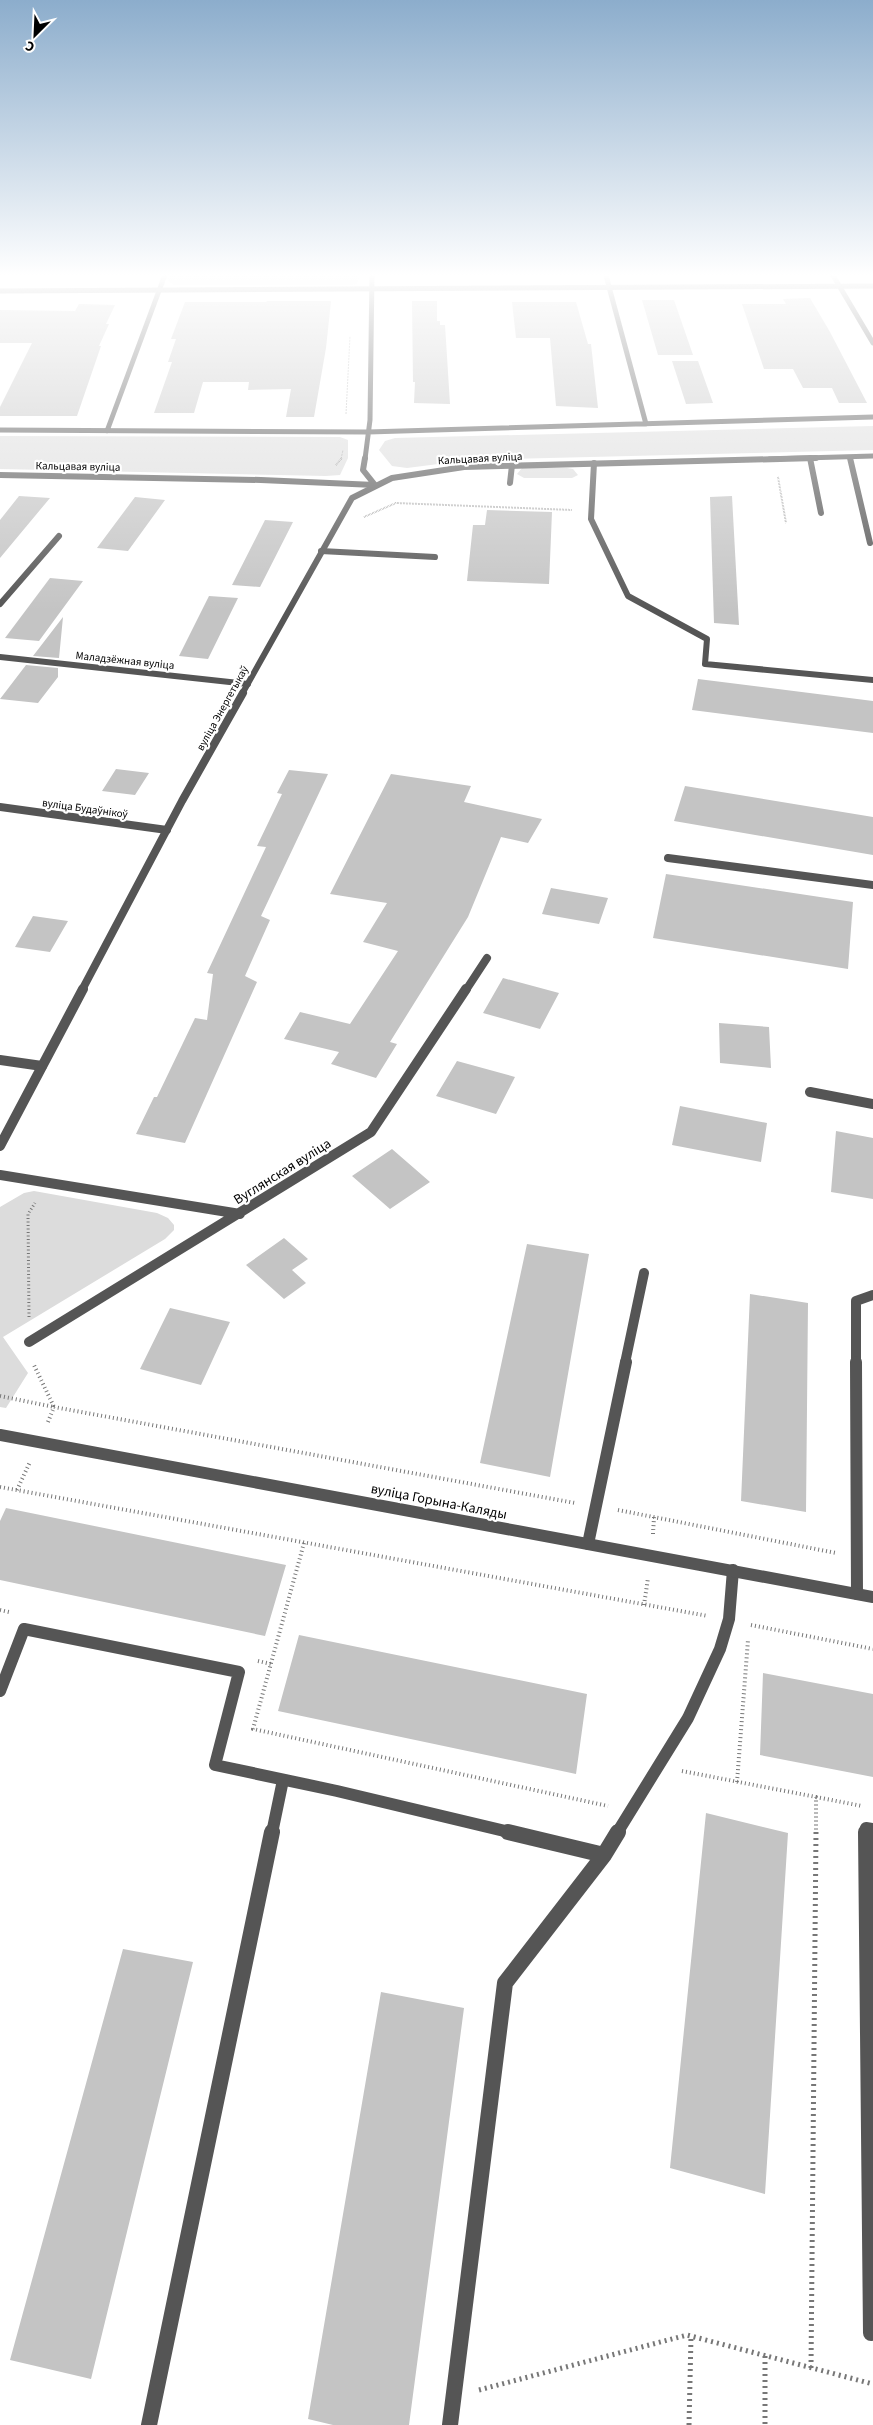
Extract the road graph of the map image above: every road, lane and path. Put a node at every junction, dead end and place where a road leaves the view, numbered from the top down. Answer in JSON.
{"nodes":[{"id":1,"x":124,"y":385,"type":"edge"},
{"id":2,"x":369,"y":385,"type":"edge"},
{"id":3,"x":636,"y":385,"type":"edge"},
{"id":4,"x":873,"y":417,"type":"edge"},
{"id":5,"x":646,"y":424,"type":"junction"},
{"id":6,"x":0,"y":430,"type":"edge"},
{"id":7,"x":107,"y":431,"type":"junction"},
{"id":8,"x":368,"y":432,"type":"junction"},
{"id":9,"x":873,"y":456,"type":"edge"},
{"id":10,"x":850,"y":457,"type":"junction"},
{"id":11,"x":810,"y":458,"type":"junction"},
{"id":12,"x":594,"y":463,"type":"junction"},
{"id":13,"x":512,"y":466,"type":"junction"},
{"id":14,"x":0,"y":474,"type":"edge"},
{"id":15,"x":777,"y":475,"type":"dead end"},
{"id":16,"x":510,"y":483,"type":"dead end"},
{"id":17,"x":374,"y":485,"type":"junction"},
{"id":18,"x":821,"y":513,"type":"dead end"},
{"id":19,"x":786,"y":523,"type":"dead end"},
{"id":20,"x":58,"y":536,"type":"dead end"},
{"id":21,"x":870,"y":543,"type":"dead end"},
{"id":22,"x":321,"y":551,"type":"junction"},
{"id":23,"x":435,"y":557,"type":"dead end"},
{"id":24,"x":0,"y":604,"type":"edge"},
{"id":25,"x":0,"y":657,"type":"edge"},
{"id":26,"x":873,"y":680,"type":"edge"},
{"id":27,"x":248,"y":684,"type":"junction"},
{"id":28,"x":0,"y":807,"type":"edge"},
{"id":29,"x":167,"y":830,"type":"junction"},
{"id":30,"x":668,"y":858,"type":"dead end"},
{"id":31,"x":873,"y":885,"type":"edge"},
{"id":32,"x":487,"y":958,"type":"dead end"},
{"id":33,"x":0,"y":1060,"type":"edge"},
{"id":34,"x":42,"y":1066,"type":"junction"},
{"id":35,"x":810,"y":1092,"type":"dead end"},
{"id":36,"x":873,"y":1104,"type":"edge"},
{"id":37,"x":0,"y":1146,"type":"edge"},
{"id":38,"x":0,"y":1175,"type":"edge"},
{"id":39,"x":46,"y":1182,"type":"junction"},
{"id":40,"x":240,"y":1214,"type":"junction"},
{"id":41,"x":644,"y":1273,"type":"dead end"},
{"id":42,"x":873,"y":1295,"type":"edge"},
{"id":43,"x":29,"y":1342,"type":"junction"},
{"id":44,"x":0,"y":1396,"type":"edge"},
{"id":45,"x":54,"y":1407,"type":"junction"},
{"id":46,"x":0,"y":1435,"type":"edge"},
{"id":47,"x":0,"y":1487,"type":"edge"},
{"id":48,"x":596,"y":1506,"type":"junction"},
{"id":49,"x":304,"y":1543,"type":"junction"},
{"id":50,"x":588,"y":1544,"type":"junction"},
{"id":51,"x":856,"y":1557,"type":"junction"},
{"id":52,"x":733,"y":1570,"type":"junction"},
{"id":53,"x":857,"y":1594,"type":"junction"},
{"id":54,"x":873,"y":1597,"type":"edge"},
{"id":55,"x":729,"y":1619,"type":"junction"},
{"id":56,"x":749,"y":1624,"type":"junction"},
{"id":57,"x":873,"y":1649,"type":"edge"},
{"id":58,"x":0,"y":1690,"type":"edge"},
{"id":59,"x":657,"y":1767,"type":"junction"},
{"id":60,"x":283,"y":1780,"type":"junction"},
{"id":61,"x":737,"y":1782,"type":"junction"},
{"id":62,"x":816,"y":1797,"type":"junction"},
{"id":63,"x":873,"y":1808,"type":"edge"},
{"id":64,"x":631,"y":1811,"type":"junction"},
{"id":65,"x":873,"y":1829,"type":"edge"},
{"id":66,"x":604,"y":1855,"type":"junction"},
{"id":67,"x":871,"y":2333,"type":"dead end"},
{"id":68,"x":692,"y":2337,"type":"junction"},
{"id":69,"x":765,"y":2356,"type":"junction"},
{"id":70,"x":811,"y":2368,"type":"junction"},
{"id":71,"x":873,"y":2384,"type":"edge"},
{"id":72,"x":454,"y":2397,"type":"junction"},
{"id":73,"x":149,"y":2425,"type":"edge"},
{"id":74,"x":450,"y":2425,"type":"edge"},
{"id":75,"x":689,"y":2425,"type":"edge"},
{"id":76,"x":765,"y":2425,"type":"edge"}],
"edges":[{"from":1,"to":7,"type":"street"},
{"from":2,"to":8,"type":"street"},
{"from":3,"to":5,"type":"street"},
{"from":4,"to":5,"type":"street"},
{"from":5,"to":8,"type":"street"},
{"from":6,"to":7,"type":"street"},
{"from":7,"to":8,"type":"street"},
{"from":8,"to":17,"type":"street"},
{"from":9,"to":10,"type":"street","name":"Кальцавая вуліца"},
{"from":10,"to":11,"type":"street","name":"Кальцавая вуліца"},
{"from":10,"to":21,"type":"street"},
{"from":11,"to":12,"type":"street","name":"Кальцавая вуліца"},
{"from":11,"to":18,"type":"street"},
{"from":12,"to":13,"type":"street","name":"Кальцавая вуліца"},
{"from":12,"to":26,"type":"street"},
{"from":13,"to":16,"type":"street"},
{"from":13,"to":17,"type":"street","name":"Кальцавая вуліца"},
{"from":14,"to":17,"type":"street","name":"Кальцавая вуліца"},
{"from":15,"to":19,"type":"path"},
{"from":17,"to":22,"type":"street","name":"вуліца Энергетыкаў"},
{"from":20,"to":24,"type":"street"},
{"from":22,"to":23,"type":"street"},
{"from":22,"to":27,"type":"street","name":"вуліца Энергетыкаў"},
{"from":25,"to":27,"type":"street","name":"Маладзёжная вуліца"},
{"from":27,"to":29,"type":"street","name":"вуліца Энергетыкаў"},
{"from":28,"to":29,"type":"street","name":"вуліца Будаўнікоў"},
{"from":29,"to":34,"type":"street","name":"вуліца Энергетыкаў"},
{"from":30,"to":31,"type":"street"},
{"from":32,"to":40,"type":"street","name":"Вуглянская вуліца"},
{"from":33,"to":34,"type":"street"},
{"from":34,"to":37,"type":"street","name":"вуліца Энергетыкаў"},
{"from":35,"to":36,"type":"street"},
{"from":38,"to":39,"type":"street"},
{"from":39,"to":40,"type":"street"},
{"from":39,"to":43,"type":"path"},
{"from":40,"to":43,"type":"street","name":"Вуглянская вуліца"},
{"from":41,"to":48,"type":"street"},
{"from":42,"to":51,"type":"street"},
{"from":43,"to":45,"type":"path"},
{"from":44,"to":45,"type":"path"},
{"from":45,"to":48,"type":"path"},
{"from":46,"to":50,"type":"street","name":"вуліца Горына-Каляды"},
{"from":47,"to":49,"type":"path"},
{"from":48,"to":50,"type":"street"},
{"from":48,"to":51,"type":"path"},
{"from":49,"to":55,"type":"path"},
{"from":49,"to":64,"type":"path"},
{"from":50,"to":52,"type":"street","name":"вуліца Горына-Каляды"},
{"from":51,"to":53,"type":"street"},
{"from":52,"to":53,"type":"street","name":"вуліца Горына-Каляды"},
{"from":52,"to":55,"type":"street"},
{"from":53,"to":54,"type":"street","name":"вуліца Горына-Каляды"},
{"from":55,"to":56,"type":"path"},
{"from":55,"to":59,"type":"street"},
{"from":56,"to":57,"type":"path"},
{"from":56,"to":61,"type":"path"},
{"from":58,"to":60,"type":"street"},
{"from":59,"to":61,"type":"path"},
{"from":59,"to":64,"type":"street"},
{"from":60,"to":66,"type":"street"},
{"from":60,"to":73,"type":"street"},
{"from":61,"to":62,"type":"path"},
{"from":62,"to":63,"type":"path"},
{"from":62,"to":70,"type":"path"},
{"from":64,"to":66,"type":"street"},
{"from":65,"to":67,"type":"street"},
{"from":66,"to":72,"type":"street"},
{"from":68,"to":69,"type":"path"},
{"from":68,"to":72,"type":"path"},
{"from":68,"to":75,"type":"path"},
{"from":69,"to":70,"type":"path"},
{"from":69,"to":76,"type":"path"},
{"from":70,"to":71,"type":"path"},
{"from":72,"to":74,"type":"street"}]}
